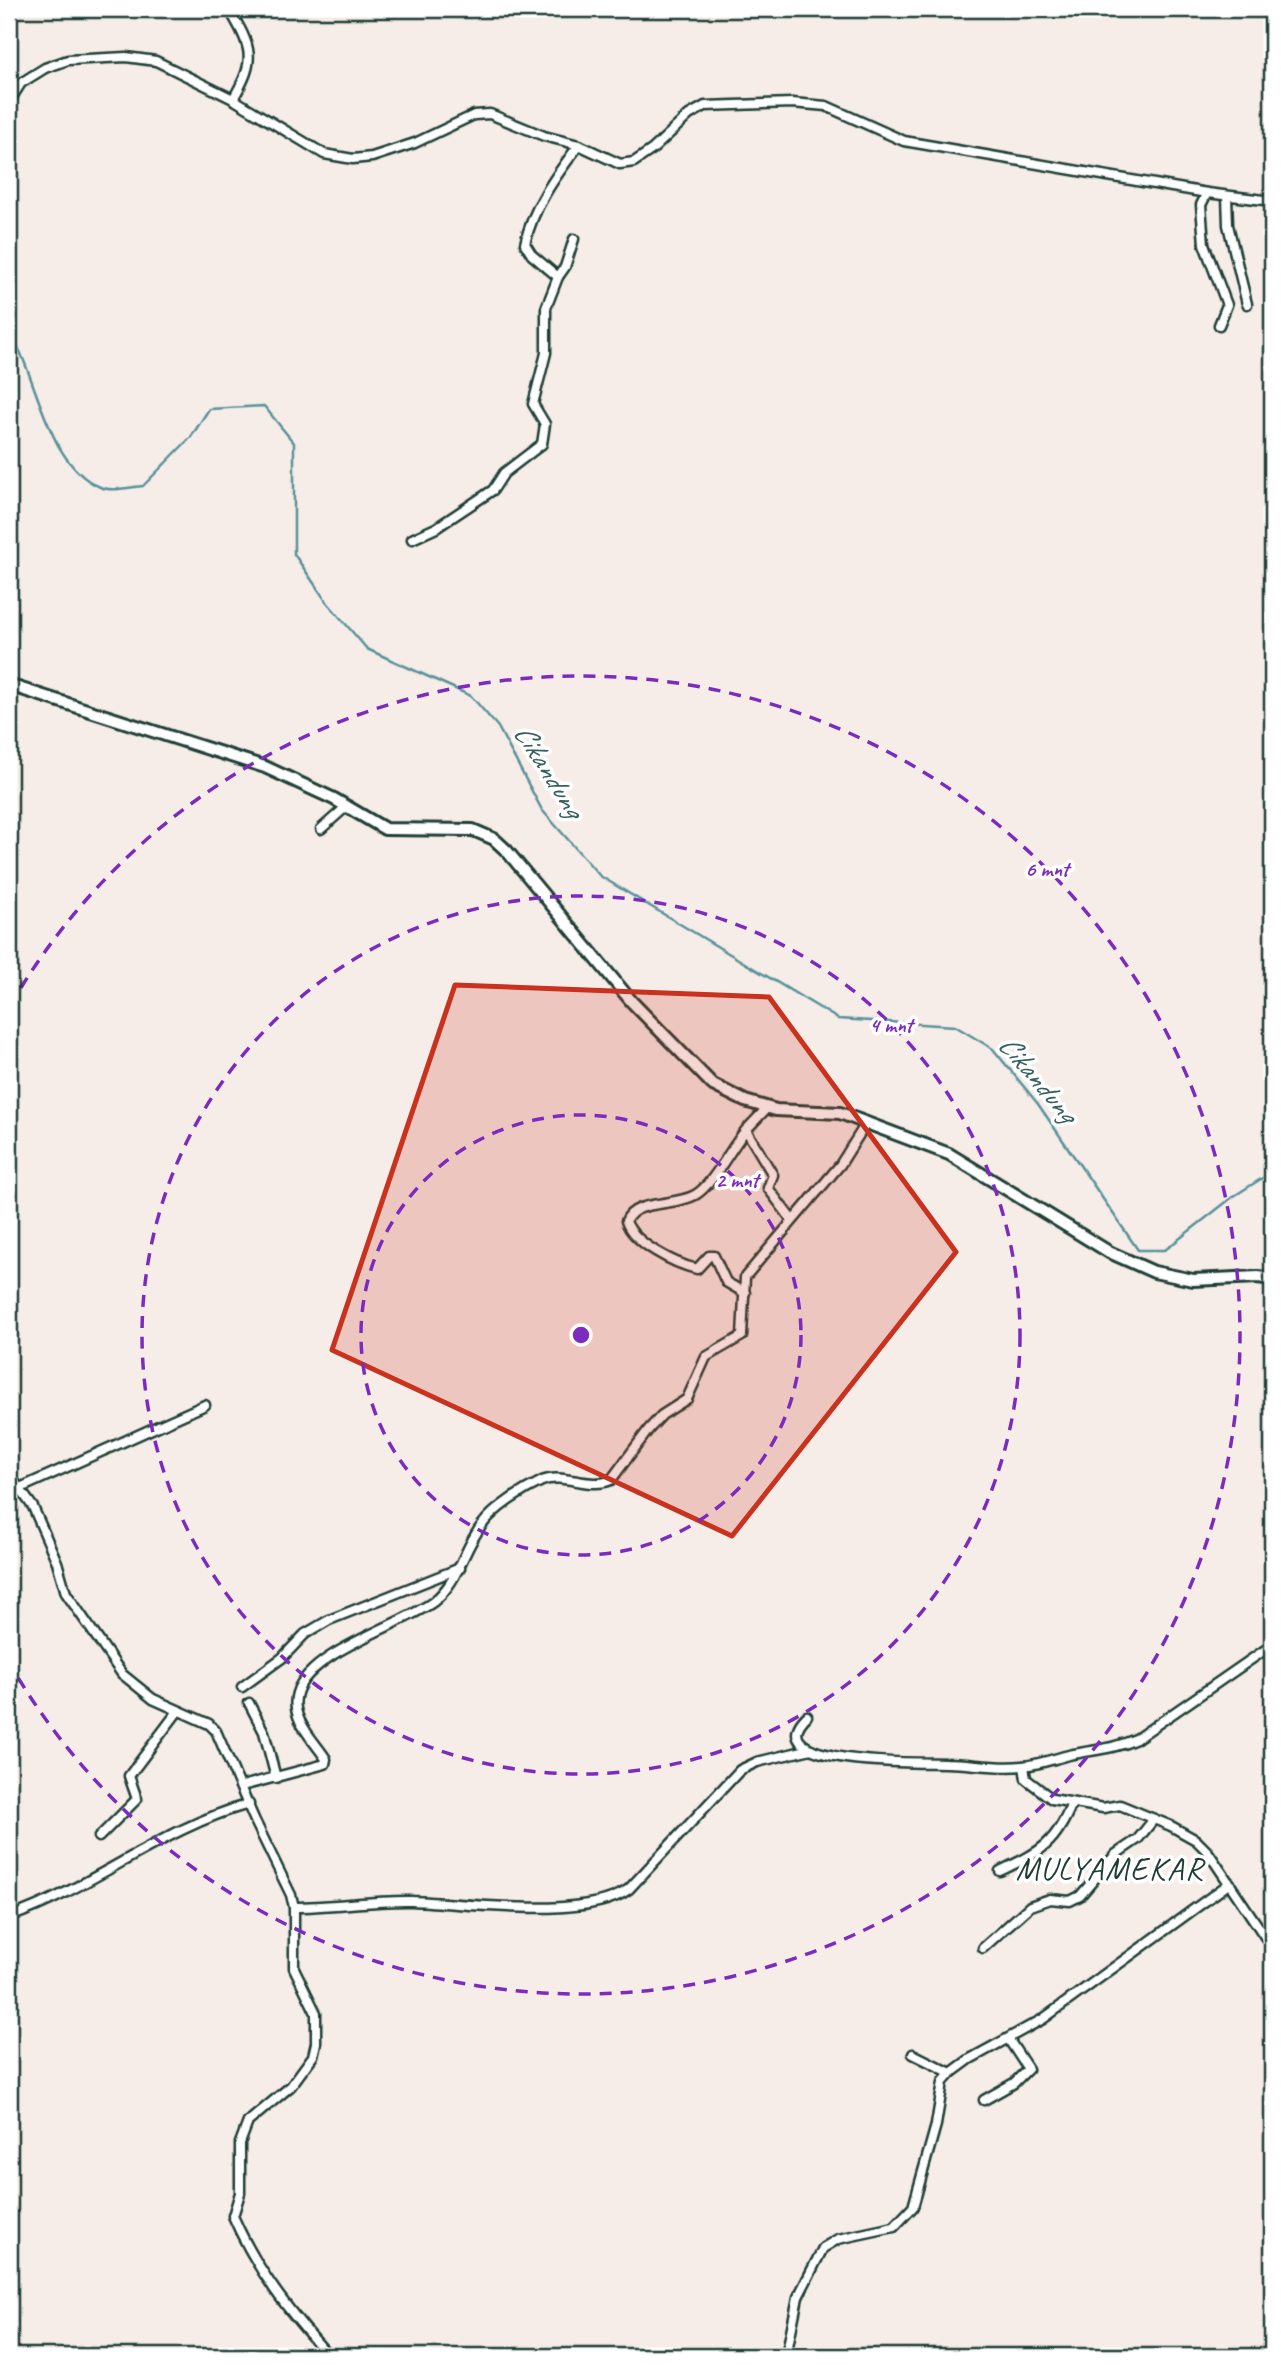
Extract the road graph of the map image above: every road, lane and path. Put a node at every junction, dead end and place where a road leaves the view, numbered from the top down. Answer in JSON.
{"nodes":[{"id":1,"x":229,"y":9,"type":"edge"},
{"id":2,"x":233,"y":99,"type":"junction"},
{"id":3,"x":9,"y":102,"type":"edge"},
{"id":4,"x":579,"y":145,"type":"junction"},
{"id":5,"x":1207,"y":193,"type":"junction"},
{"id":6,"x":1227,"y":196,"type":"junction"},
{"id":7,"x":1272,"y":201,"type":"edge"},
{"id":8,"x":574,"y":239,"type":"dead end"},
{"id":9,"x":558,"y":276,"type":"junction"},
{"id":10,"x":1247,"y":304,"type":"dead end"},
{"id":11,"x":1219,"y":325,"type":"dead end"},
{"id":12,"x":412,"y":539,"type":"dead end"},
{"id":13,"x":9,"y":685,"type":"edge"},
{"id":14,"x":347,"y":807,"type":"junction"},
{"id":15,"x":321,"y":829,"type":"dead end"},
{"id":16,"x":767,"y":1108,"type":"junction"},
{"id":17,"x":867,"y":1122,"type":"junction"},
{"id":18,"x":746,"y":1130,"type":"junction"},
{"id":19,"x":792,"y":1220,"type":"junction"},
{"id":20,"x":1272,"y":1279,"type":"edge"},
{"id":21,"x":745,"y":1293,"type":"junction"},
{"id":22,"x":205,"y":1405,"type":"dead end"},
{"id":23,"x":9,"y":1474,"type":"edge"},
{"id":24,"x":18,"y":1489,"type":"junction"},
{"id":25,"x":460,"y":1568,"type":"junction"},
{"id":26,"x":1272,"y":1645,"type":"edge"},
{"id":27,"x":243,"y":1686,"type":"dead end"},
{"id":28,"x":249,"y":1703,"type":"dead end"},
{"id":29,"x":178,"y":1711,"type":"junction"},
{"id":30,"x":807,"y":1716,"type":"dead end"},
{"id":31,"x":811,"y":1749,"type":"junction"},
{"id":32,"x":1024,"y":1766,"type":"junction"},
{"id":33,"x":276,"y":1778,"type":"junction"},
{"id":34,"x":243,"y":1786,"type":"junction"},
{"id":35,"x":1072,"y":1803,"type":"junction"},
{"id":36,"x":249,"y":1804,"type":"junction"},
{"id":37,"x":1154,"y":1819,"type":"junction"},
{"id":38,"x":99,"y":1837,"type":"dead end"},
{"id":39,"x":1000,"y":1871,"type":"dead end"},
{"id":40,"x":1230,"y":1883,"type":"junction"},
{"id":41,"x":294,"y":1907,"type":"junction"},
{"id":42,"x":9,"y":1917,"type":"edge"},
{"id":43,"x":1272,"y":1947,"type":"edge"},
{"id":44,"x":983,"y":1948,"type":"dead end"},
{"id":45,"x":1009,"y":2040,"type":"junction"},
{"id":46,"x":913,"y":2054,"type":"dead end"},
{"id":47,"x":951,"y":2073,"type":"junction"},
{"id":48,"x":984,"y":2100,"type":"dead end"},
{"id":49,"x":330,"y":2356,"type":"edge"},
{"id":50,"x":786,"y":2356,"type":"edge"}],
"edges":[{"from":1,"to":2,"type":"street"},
{"from":2,"to":3,"type":"street"},
{"from":2,"to":4,"type":"street"},
{"from":4,"to":5,"type":"street"},
{"from":4,"to":9,"type":"street"},
{"from":5,"to":6,"type":"street"},
{"from":5,"to":11,"type":"street"},
{"from":6,"to":7,"type":"street"},
{"from":6,"to":10,"type":"street"},
{"from":8,"to":9,"type":"street"},
{"from":9,"to":12,"type":"street"},
{"from":13,"to":14,"type":"street"},
{"from":14,"to":15,"type":"street"},
{"from":14,"to":16,"type":"street"},
{"from":16,"to":17,"type":"street"},
{"from":16,"to":18,"type":"street"},
{"from":17,"to":19,"type":"street"},
{"from":17,"to":20,"type":"street"},
{"from":18,"to":19,"type":"street"},
{"from":18,"to":21,"type":"street"},
{"from":19,"to":21,"type":"street"},
{"from":21,"to":25,"type":"street"},
{"from":22,"to":24,"type":"street"},
{"from":23,"to":24,"type":"street"},
{"from":24,"to":29,"type":"street"},
{"from":25,"to":27,"type":"street"},
{"from":25,"to":33,"type":"street"},
{"from":26,"to":32,"type":"street"},
{"from":28,"to":33,"type":"street"},
{"from":29,"to":34,"type":"street"},
{"from":29,"to":38,"type":"street"},
{"from":30,"to":31,"type":"street"},
{"from":31,"to":32,"type":"street"},
{"from":31,"to":41,"type":"street"},
{"from":32,"to":35,"type":"street"},
{"from":33,"to":34,"type":"street"},
{"from":34,"to":36,"type":"street"},
{"from":35,"to":37,"type":"street"},
{"from":35,"to":39,"type":"street"},
{"from":36,"to":41,"type":"street"},
{"from":36,"to":42,"type":"street"},
{"from":37,"to":40,"type":"street"},
{"from":37,"to":44,"type":"street"},
{"from":40,"to":43,"type":"street"},
{"from":40,"to":45,"type":"street"},
{"from":41,"to":49,"type":"street"},
{"from":45,"to":47,"type":"street"},
{"from":45,"to":48,"type":"street"},
{"from":46,"to":47,"type":"street"},
{"from":47,"to":50,"type":"street"}]}
